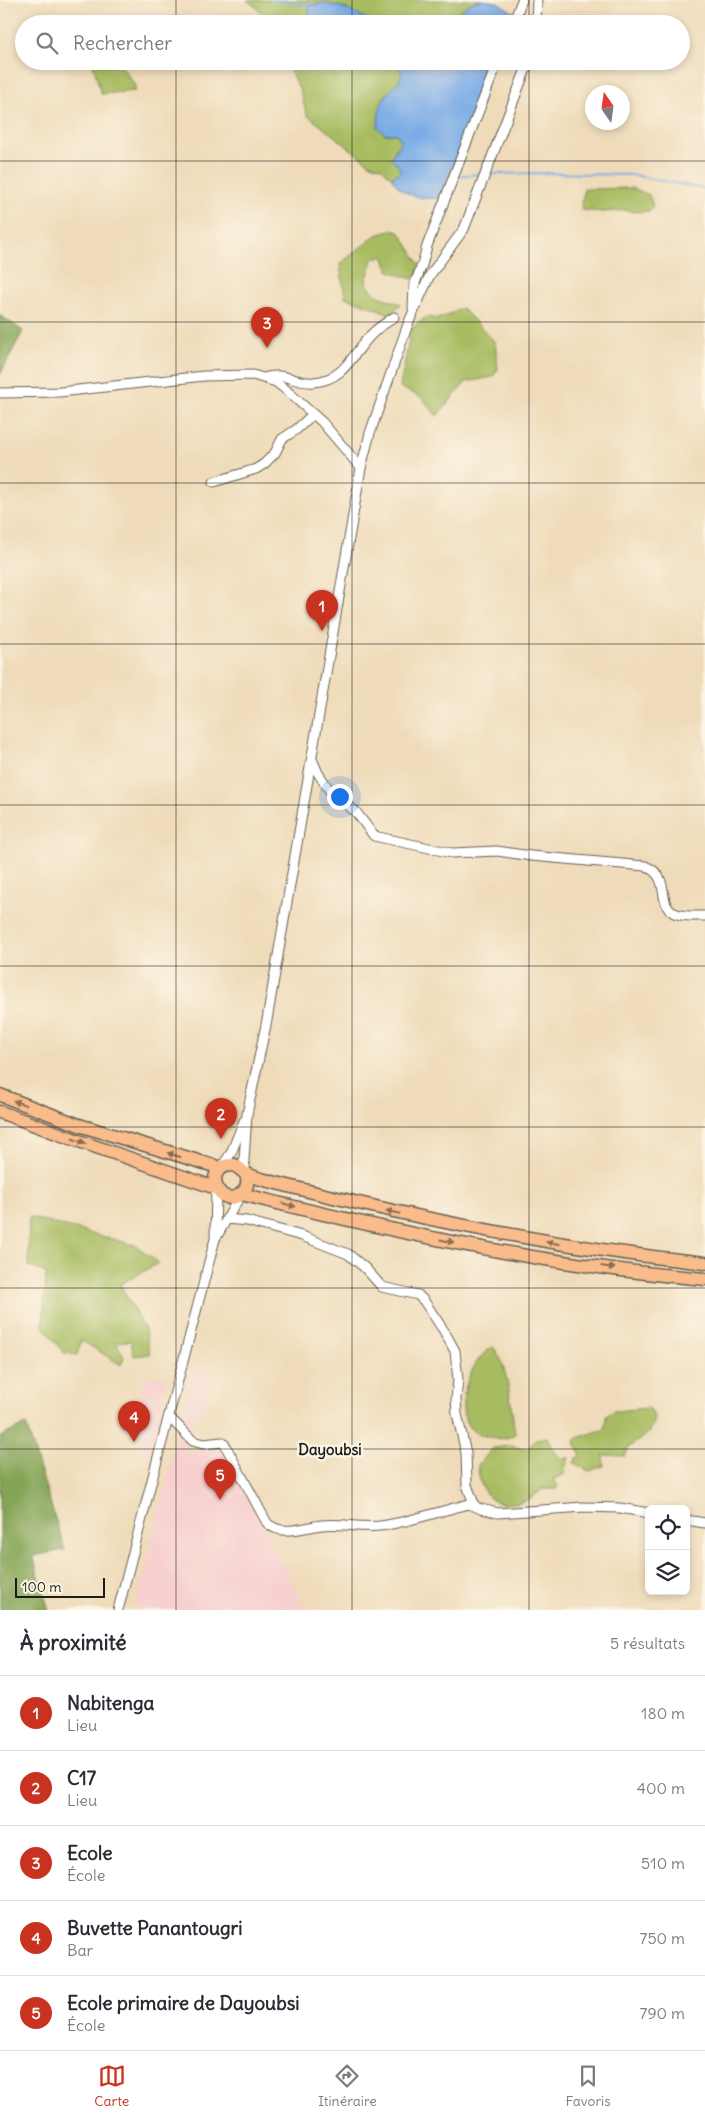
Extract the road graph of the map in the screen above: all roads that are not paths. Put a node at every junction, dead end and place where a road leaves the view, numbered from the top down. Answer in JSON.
{"nodes":[{"id":1,"x":522,"y":0,"type":"edge"},
{"id":2,"x":537,"y":0,"type":"edge"},
{"id":3,"x":516,"y":15,"type":"edge"},
{"id":4,"x":536,"y":15,"type":"edge"},
{"id":5,"x":495,"y":70,"type":"edge"},
{"id":6,"x":525,"y":70,"type":"edge"},
{"id":7,"x":413,"y":314,"type":"junction"},
{"id":8,"x":394,"y":317,"type":"dead end"},
{"id":9,"x":264,"y":378,"type":"junction"},
{"id":10,"x":0,"y":393,"type":"edge"},
{"id":11,"x":313,"y":414,"type":"junction"},
{"id":12,"x":361,"y":468,"type":"junction"},
{"id":13,"x":214,"y":482,"type":"dead end"},
{"id":14,"x":312,"y":759,"type":"junction"},
{"id":15,"x":705,"y":916,"type":"edge"},
{"id":16,"x":0,"y":1095,"type":"edge"},
{"id":17,"x":0,"y":1112,"type":"edge"},
{"id":18,"x":247,"y":1114,"type":"junction"},
{"id":19,"x":221,"y":1168,"type":"junction"},
{"id":20,"x":246,"y":1174,"type":"junction"},
{"id":21,"x":216,"y":1188,"type":"junction"},
{"id":22,"x":241,"y":1194,"type":"junction"},
{"id":23,"x":226,"y":1219,"type":"junction"},
{"id":24,"x":215,"y":1239,"type":"junction"},
{"id":25,"x":705,"y":1263,"type":"edge"},
{"id":26,"x":705,"y":1279,"type":"edge"},
{"id":27,"x":169,"y":1416,"type":"junction"},
{"id":28,"x":474,"y":1504,"type":"junction"},
{"id":29,"x":645,"y":1512,"type":"edge"},
{"id":30,"x":690,"y":1521,"type":"edge"},
{"id":31,"x":705,"y":1523,"type":"edge"},
{"id":32,"x":118,"y":1610,"type":"edge"}],
"edges":[{"from":1,"to":3,"type":"street"},
{"from":2,"to":4,"type":"street"},
{"from":5,"to":7,"type":"street"},
{"from":6,"to":7,"type":"street"},
{"from":7,"to":12,"type":"street"},
{"from":8,"to":9,"type":"street"},
{"from":9,"to":10,"type":"street"},
{"from":9,"to":11,"type":"street"},
{"from":11,"to":12,"type":"street"},
{"from":11,"to":13,"type":"street"},
{"from":12,"to":14,"type":"street"},
{"from":14,"to":15,"type":"street"},
{"from":14,"to":18,"type":"street"},
{"from":19,"to":16,"type":"highway","one_way":true},
{"from":17,"to":21,"type":"highway","one_way":true},
{"from":18,"to":19,"type":"street"},
{"from":18,"to":20,"type":"street"},
{"from":19,"to":20,"type":"highway"},
{"from":19,"to":21,"type":"highway"},
{"from":20,"to":22,"type":"highway"},
{"from":25,"to":20,"type":"highway","one_way":true},
{"from":21,"to":22,"type":"highway"},
{"from":21,"to":24,"type":"street"},
{"from":22,"to":23,"type":"street"},
{"from":22,"to":26,"type":"highway","one_way":true},
{"from":23,"to":24,"type":"street"},
{"from":23,"to":28,"type":"street"},
{"from":24,"to":27,"type":"street"},
{"from":27,"to":28,"type":"street"},
{"from":27,"to":32,"type":"street"},
{"from":28,"to":29,"type":"street"},
{"from":30,"to":31,"type":"street"}]}
